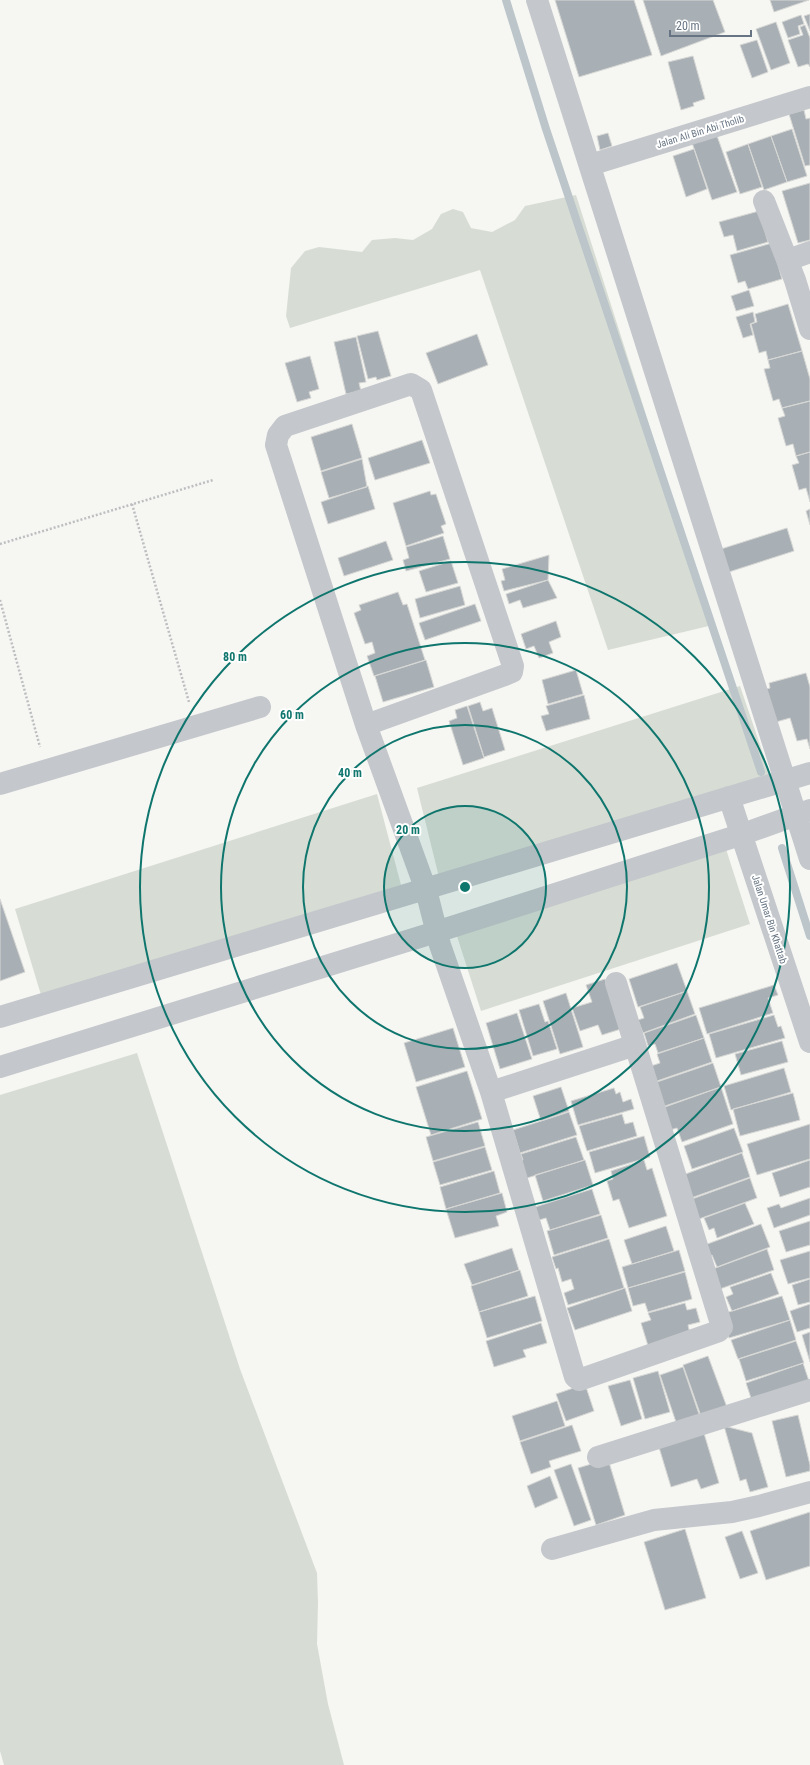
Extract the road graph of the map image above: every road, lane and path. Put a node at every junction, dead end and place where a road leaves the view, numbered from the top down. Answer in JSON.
{"nodes":[{"id":1,"x":537,"y":0,"type":"edge"},
{"id":2,"x":810,"y":97,"type":"edge"},
{"id":3,"x":590,"y":165,"type":"junction"},
{"id":4,"x":764,"y":201,"type":"dead end"},
{"id":5,"x":810,"y":252,"type":"edge"},
{"id":6,"x":788,"y":260,"type":"junction"},
{"id":7,"x":810,"y":329,"type":"edge"},
{"id":8,"x":213,"y":480,"type":"dead end"},
{"id":9,"x":132,"y":504,"type":"junction"},
{"id":10,"x":0,"y":544,"type":"edge"},
{"id":11,"x":0,"y":600,"type":"edge"},
{"id":12,"x":260,"y":707,"type":"dead end"},
{"id":13,"x":366,"y":725,"type":"junction"},
{"id":14,"x":196,"y":726,"type":"junction"},
{"id":15,"x":46,"y":771,"type":"junction"},
{"id":16,"x":810,"y":773,"type":"edge"},
{"id":17,"x":785,"y":780,"type":"junction"},
{"id":18,"x":0,"y":784,"type":"edge"},
{"id":19,"x":729,"y":797,"type":"junction"},
{"id":20,"x":804,"y":812,"type":"edge"},
{"id":21,"x":743,"y":834,"type":"junction"},
{"id":22,"x":810,"y":859,"type":"edge"},
{"id":23,"x":426,"y":890,"type":"junction"},
{"id":24,"x":436,"y":932,"type":"junction"},
{"id":25,"x":616,"y":983,"type":"dead end"},
{"id":26,"x":0,"y":1017,"type":"edge"},
{"id":27,"x":810,"y":1042,"type":"edge"},
{"id":28,"x":634,"y":1045,"type":"junction"},
{"id":29,"x":0,"y":1066,"type":"edge"},
{"id":30,"x":491,"y":1092,"type":"junction"},
{"id":31,"x":810,"y":1390,"type":"edge"},
{"id":32,"x":598,"y":1457,"type":"dead end"},
{"id":33,"x":810,"y":1492,"type":"edge"},
{"id":34,"x":552,"y":1549,"type":"dead end"}],
"edges":[{"from":1,"to":3,"type":"street"},
{"from":2,"to":3,"type":"street","name":"Jalan Ali Bin Abi Tholib"},
{"from":3,"to":17,"type":"street"},
{"from":4,"to":6,"type":"street"},
{"from":5,"to":6,"type":"street"},
{"from":6,"to":7,"type":"street"},
{"from":8,"to":9,"type":"path"},
{"from":9,"to":10,"type":"path"},
{"from":9,"to":14,"type":"path"},
{"from":11,"to":15,"type":"path"},
{"from":12,"to":14,"type":"street"},
{"from":13,"to":13,"type":"street"},
{"from":13,"to":23,"type":"street"},
{"from":14,"to":15,"type":"street"},
{"from":15,"to":18,"type":"street"},
{"from":16,"to":17,"type":"street"},
{"from":17,"to":19,"type":"street"},
{"from":17,"to":20,"type":"street"},
{"from":19,"to":21,"type":"street","name":"Jalan Umar Bin Khattab"},
{"from":19,"to":23,"type":"street"},
{"from":20,"to":21,"type":"street"},
{"from":20,"to":22,"type":"street"},
{"from":21,"to":24,"type":"street"},
{"from":21,"to":27,"type":"street","name":"Jalan Umar Bin Khattab"},
{"from":23,"to":24,"type":"street"},
{"from":23,"to":26,"type":"street"},
{"from":24,"to":29,"type":"street"},
{"from":24,"to":30,"type":"street"},
{"from":25,"to":28,"type":"street"},
{"from":28,"to":30,"type":"street"},
{"from":28,"to":30,"type":"street"},
{"from":31,"to":32,"type":"street"},
{"from":33,"to":34,"type":"street"}]}
